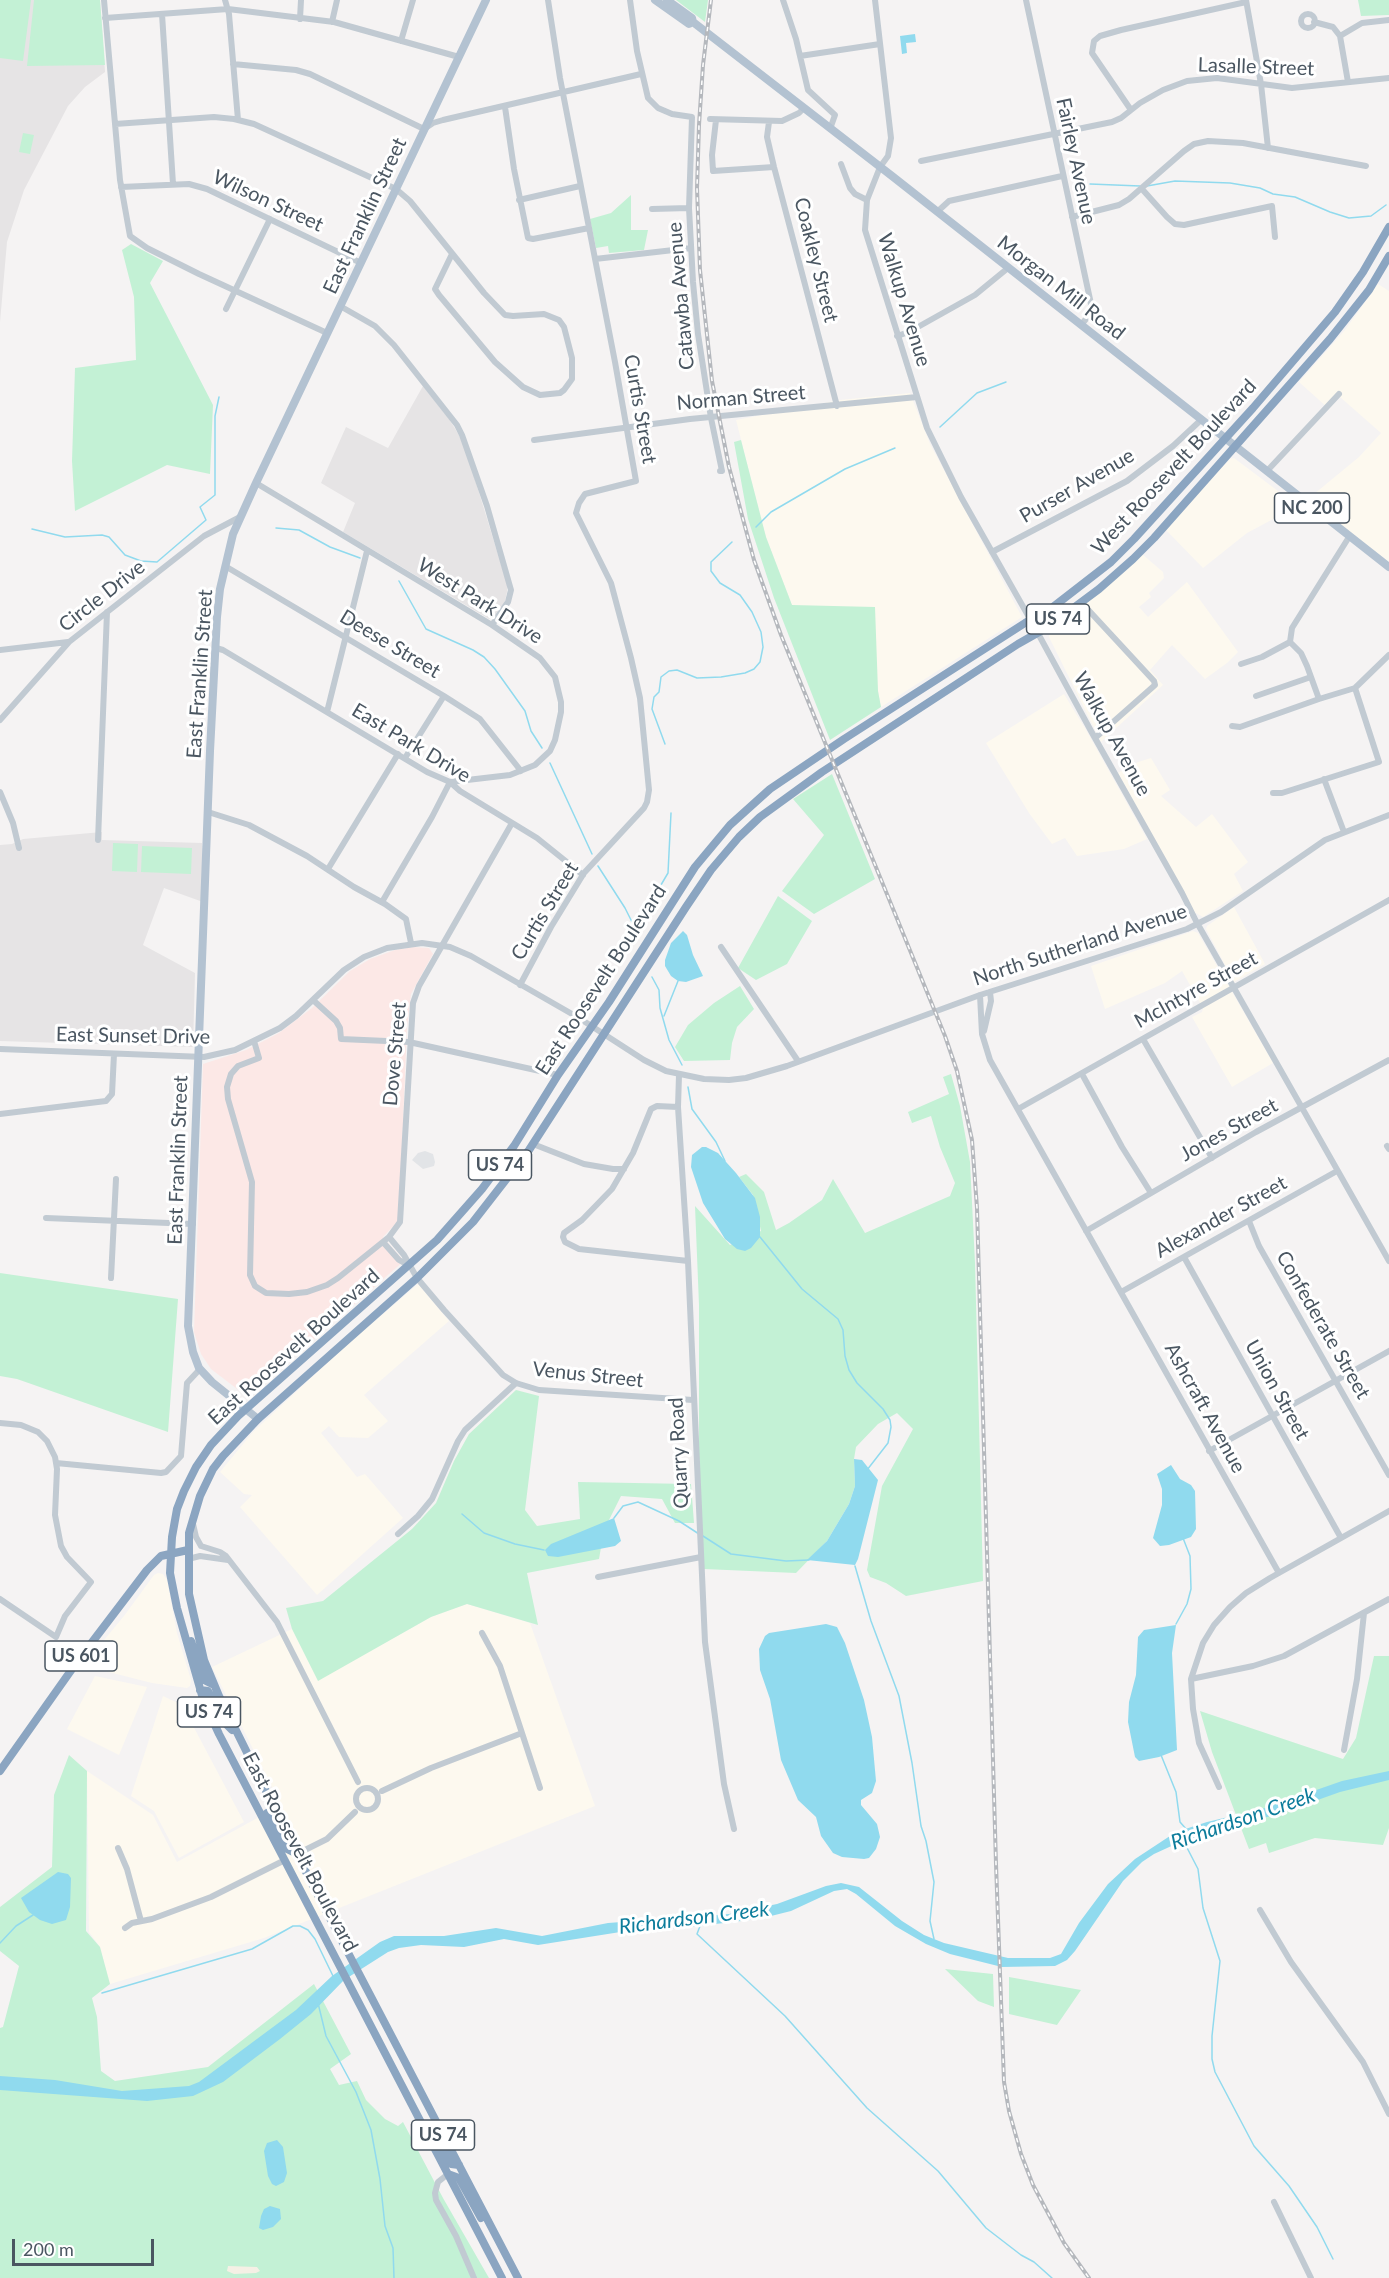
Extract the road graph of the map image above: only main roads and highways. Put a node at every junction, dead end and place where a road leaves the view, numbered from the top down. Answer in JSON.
{"nodes":[{"id":1,"x":486,"y":0,"type":"edge"},
{"id":2,"x":655,"y":0,"type":"edge"},
{"id":3,"x":667,"y":0,"type":"edge"},
{"id":4,"x":693,"y":22,"type":"junction"},
{"id":5,"x":1389,"y":227,"type":"edge"},
{"id":6,"x":1389,"y":256,"type":"edge"},
{"id":7,"x":1225,"y":438,"type":"junction"},
{"id":8,"x":1236,"y":446,"type":"junction"},
{"id":9,"x":1389,"y":567,"type":"edge"},
{"id":10,"x":815,"y":759,"type":"joint"},
{"id":11,"x":822,"y":772,"type":"joint"},
{"id":12,"x":246,"y":1409,"type":"junction"},
{"id":13,"x":258,"y":1419,"type":"junction"},
{"id":14,"x":172,"y":1552,"type":"junction"},
{"id":15,"x":188,"y":1554,"type":"junction"},
{"id":16,"x":178,"y":1614,"type":"junction"},
{"id":17,"x":214,"y":1685,"type":"junction"},
{"id":18,"x":200,"y":1690,"type":"junction"},
{"id":19,"x":238,"y":1737,"type":"junction"},
{"id":20,"x":0,"y":1771,"type":"edge"},
{"id":21,"x":246,"y":1784,"type":"junction"},
{"id":22,"x":297,"y":1854,"type":"junction"},
{"id":23,"x":285,"y":1860,"type":"junction"},
{"id":24,"x":332,"y":1920,"type":"junction"},
{"id":25,"x":401,"y":2083,"type":"junction"},
{"id":26,"x":459,"y":2165,"type":"junction"},
{"id":27,"x":448,"y":2174,"type":"junction"},
{"id":28,"x":507,"y":2257,"type":"junction"},
{"id":29,"x":502,"y":2278,"type":"edge"},
{"id":30,"x":518,"y":2278,"type":"edge"}],
"edges":[{"from":1,"to":12,"type":"main road","name":"East Franklin Street"},
{"from":2,"to":4,"type":"main road"},
{"from":3,"to":4,"type":"main road"},
{"from":4,"to":7,"type":"main road","name":"Morgan Mill Road"},
{"from":5,"to":7,"type":"highway","name":"West Roosevelt Boulevard","number":"US 74"},
{"from":6,"to":8,"type":"highway","name":"West Roosevelt Boulevard","number":"US 74"},
{"from":7,"to":8,"type":"main road","name":"Morgan Mill Road","number":"NC 200"},
{"from":7,"to":10,"type":"highway","name":"West Roosevelt Boulevard","number":"US 74"},
{"from":8,"to":9,"type":"main road","name":"Morgan Mill Road","number":"NC 200"},
{"from":8,"to":11,"type":"highway","name":"West Roosevelt Boulevard","number":"US 74"},
{"from":10,"to":12,"type":"highway","name":"East Roosevelt Boulevard","number":"US 74"},
{"from":11,"to":13,"type":"highway","name":"East Roosevelt Boulevard","number":"US 74"},
{"from":12,"to":13,"type":"main road"},
{"from":12,"to":14,"type":"highway","name":"East Roosevelt Boulevard","number":"US 74"},
{"from":13,"to":15,"type":"highway","name":"East Roosevelt Boulevard","number":"US 74"},
{"from":14,"to":15,"type":"highway","number":"US 601"},
{"from":14,"to":16,"type":"highway","name":"East Roosevelt Boulevard","number":"US 74"},
{"from":14,"to":20,"type":"highway","number":"US 601"},
{"from":15,"to":17,"type":"highway","name":"East Roosevelt Boulevard","number":"US 74"},
{"from":16,"to":17,"type":"highway"},
{"from":16,"to":18,"type":"highway","name":"East Roosevelt Boulevard","number":"US 74"},
{"from":17,"to":19,"type":"highway","name":"East Roosevelt Boulevard","number":"US 74"},
{"from":18,"to":19,"type":"highway"},
{"from":18,"to":21,"type":"highway","name":"East Roosevelt Boulevard","number":"US 74"},
{"from":19,"to":22,"type":"highway","name":"East Roosevelt Boulevard","number":"US 74"},
{"from":21,"to":22,"type":"highway"},
{"from":21,"to":23,"type":"highway","name":"East Roosevelt Boulevard","number":"US 74"},
{"from":22,"to":24,"type":"highway","name":"East Roosevelt Boulevard","number":"US 74"},
{"from":23,"to":24,"type":"highway"},
{"from":23,"to":25,"type":"highway","name":"East Roosevelt Boulevard","number":"US 74"},
{"from":24,"to":26,"type":"highway","name":"East Roosevelt Boulevard","number":"US 74"},
{"from":25,"to":26,"type":"highway"},
{"from":25,"to":27,"type":"highway","name":"East Roosevelt Boulevard","number":"US 74"},
{"from":26,"to":28,"type":"highway","name":"East Roosevelt Boulevard","number":"US 74"},
{"from":27,"to":28,"type":"highway"},
{"from":27,"to":29,"type":"highway","name":"East Roosevelt Boulevard","number":"US 74"},
{"from":28,"to":30,"type":"highway","name":"East Roosevelt Boulevard","number":"US 74"}]}
